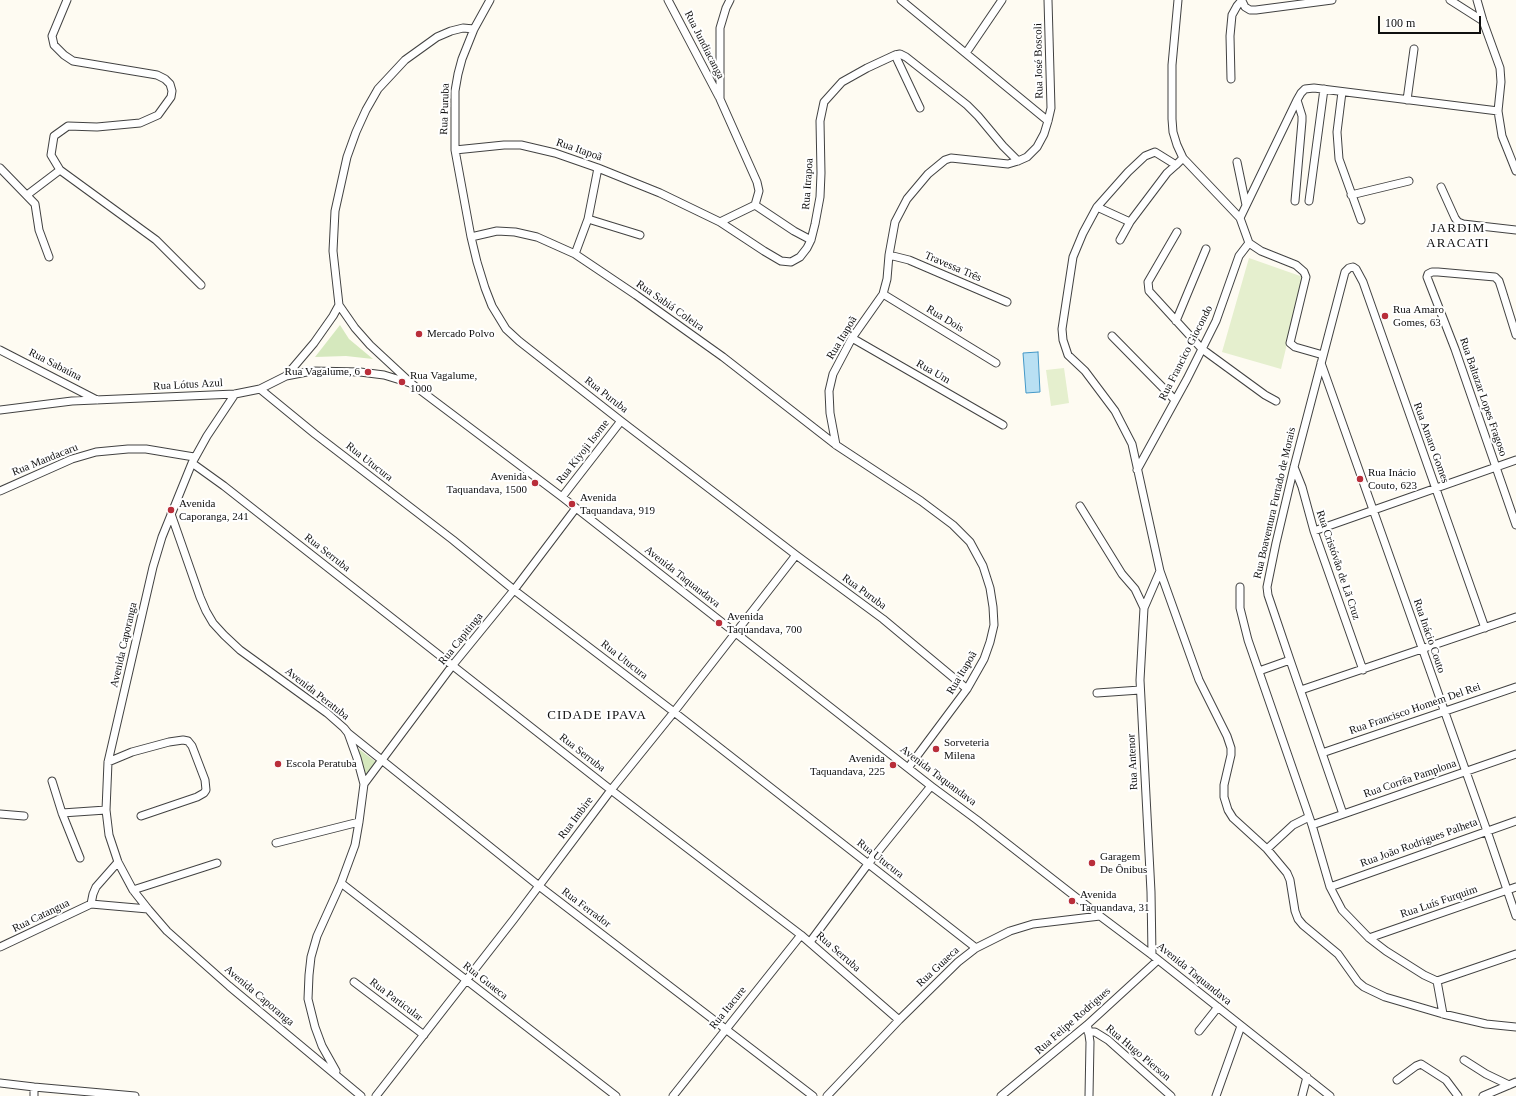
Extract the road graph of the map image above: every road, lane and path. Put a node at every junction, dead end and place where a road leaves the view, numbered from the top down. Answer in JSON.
{"nodes":[{"id":1,"x":67,"y":0,"type":"edge"},
{"id":2,"x":490,"y":0,"type":"edge"},
{"id":3,"x":668,"y":0,"type":"edge"},
{"id":4,"x":730,"y":0,"type":"edge"},
{"id":5,"x":901,"y":0,"type":"edge"},
{"id":6,"x":1002,"y":0,"type":"edge"},
{"id":7,"x":1048,"y":0,"type":"edge"},
{"id":8,"x":1178,"y":0,"type":"edge"},
{"id":9,"x":1324,"y":0,"type":"edge"},
{"id":10,"x":1332,"y":0,"type":"edge"},
{"id":11,"x":1450,"y":0,"type":"edge"},
{"id":12,"x":1477,"y":0,"type":"edge"},
{"id":13,"x":1242,"y":1,"type":"edge"},
{"id":14,"x":1482,"y":21,"type":"junction"},
{"id":15,"x":474,"y":29,"type":"junction"},
{"id":16,"x":1414,"y":49,"type":"dead end"},
{"id":17,"x":966,"y":52,"type":"junction"},
{"id":18,"x":895,"y":55,"type":"junction"},
{"id":19,"x":1231,"y":79,"type":"dead end"},
{"id":20,"x":1324,"y":89,"type":"junction"},
{"id":21,"x":1342,"y":92,"type":"junction"},
{"id":22,"x":720,"y":99,"type":"junction"},
{"id":23,"x":1297,"y":100,"type":"junction"},
{"id":24,"x":1407,"y":100,"type":"junction"},
{"id":25,"x":920,"y":108,"type":"dead end"},
{"id":26,"x":1498,"y":111,"type":"junction"},
{"id":27,"x":1048,"y":121,"type":"junction"},
{"id":28,"x":455,"y":150,"type":"junction"},
{"id":29,"x":1183,"y":158,"type":"junction"},
{"id":30,"x":1018,"y":161,"type":"junction"},
{"id":31,"x":1237,"y":162,"type":"dead end"},
{"id":32,"x":1176,"y":165,"type":"junction"},
{"id":33,"x":0,"y":168,"type":"edge"},
{"id":34,"x":598,"y":168,"type":"junction"},
{"id":35,"x":60,"y":170,"type":"junction"},
{"id":36,"x":1516,"y":171,"type":"edge"},
{"id":37,"x":1409,"y":181,"type":"dead end"},
{"id":38,"x":1441,"y":187,"type":"dead end"},
{"id":39,"x":26,"y":195,"type":"junction"},
{"id":40,"x":1351,"y":195,"type":"junction"},
{"id":41,"x":1295,"y":201,"type":"dead end"},
{"id":42,"x":1309,"y":201,"type":"dead end"},
{"id":43,"x":756,"y":205,"type":"junction"},
{"id":44,"x":1246,"y":205,"type":"junction"},
{"id":45,"x":1097,"y":207,"type":"junction"},
{"id":46,"x":1240,"y":218,"type":"junction"},
{"id":47,"x":588,"y":219,"type":"junction"},
{"id":48,"x":1360,"y":220,"type":"dead end"},
{"id":49,"x":720,"y":222,"type":"junction"},
{"id":50,"x":1130,"y":222,"type":"junction"},
{"id":51,"x":1516,"y":230,"type":"edge"},
{"id":52,"x":1177,"y":232,"type":"dead end"},
{"id":53,"x":640,"y":235,"type":"dead end"},
{"id":54,"x":471,"y":237,"type":"junction"},
{"id":55,"x":811,"y":240,"type":"junction"},
{"id":56,"x":1120,"y":240,"type":"dead end"},
{"id":57,"x":1249,"y":243,"type":"junction"},
{"id":58,"x":1206,"y":249,"type":"dead end"},
{"id":59,"x":575,"y":254,"type":"junction"},
{"id":60,"x":889,"y":255,"type":"junction"},
{"id":61,"x":49,"y":257,"type":"dead end"},
{"id":62,"x":1353,"y":267,"type":"joint"},
{"id":63,"x":201,"y":285,"type":"dead end"},
{"id":64,"x":883,"y":294,"type":"junction"},
{"id":65,"x":1007,"y":302,"type":"dead end"},
{"id":66,"x":339,"y":305,"type":"junction"},
{"id":67,"x":1176,"y":321,"type":"junction"},
{"id":68,"x":1516,"y":335,"type":"edge"},
{"id":69,"x":1112,"y":336,"type":"dead end"},
{"id":70,"x":852,"y":338,"type":"junction"},
{"id":71,"x":1202,"y":349,"type":"junction"},
{"id":72,"x":0,"y":350,"type":"edge"},
{"id":73,"x":1323,"y":355,"type":"junction"},
{"id":74,"x":996,"y":363,"type":"dead end"},
{"id":75,"x":1321,"y":363,"type":"junction"},
{"id":76,"x":286,"y":376,"type":"junction"},
{"id":77,"x":412,"y":384,"type":"junction"},
{"id":78,"x":260,"y":389,"type":"junction"},
{"id":79,"x":235,"y":394,"type":"junction"},
{"id":80,"x":1175,"y":400,"type":"junction"},
{"id":81,"x":99,"y":401,"type":"junction"},
{"id":82,"x":1276,"y":401,"type":"dead end"},
{"id":83,"x":0,"y":410,"type":"edge"},
{"id":84,"x":621,"y":421,"type":"junction"},
{"id":85,"x":1003,"y":426,"type":"dead end"},
{"id":86,"x":836,"y":446,"type":"junction"},
{"id":87,"x":193,"y":460,"type":"junction"},
{"id":88,"x":1516,"y":460,"type":"edge"},
{"id":89,"x":1294,"y":467,"type":"junction"},
{"id":90,"x":1496,"y":467,"type":"junction"},
{"id":91,"x":1138,"y":470,"type":"junction"},
{"id":92,"x":1436,"y":488,"type":"junction"},
{"id":93,"x":0,"y":491,"type":"edge"},
{"id":94,"x":562,"y":497,"type":"junction"},
{"id":95,"x":1080,"y":506,"type":"dead end"},
{"id":96,"x":576,"y":508,"type":"junction"},
{"id":97,"x":1373,"y":509,"type":"junction"},
{"id":98,"x":171,"y":514,"type":"junction"},
{"id":99,"x":1516,"y":525,"type":"edge"},
{"id":100,"x":1314,"y":531,"type":"junction"},
{"id":101,"x":796,"y":555,"type":"junction"},
{"id":102,"x":1160,"y":572,"type":"junction"},
{"id":103,"x":1240,"y":587,"type":"dead end"},
{"id":104,"x":514,"y":590,"type":"junction"},
{"id":105,"x":1144,"y":608,"type":"junction"},
{"id":106,"x":1516,"y":617,"type":"edge"},
{"id":107,"x":1485,"y":628,"type":"junction"},
{"id":108,"x":736,"y":632,"type":"junction"},
{"id":109,"x":1422,"y":649,"type":"junction"},
{"id":110,"x":1290,"y":660,"type":"junction"},
{"id":111,"x":452,"y":666,"type":"junction"},
{"id":112,"x":1259,"y":670,"type":"junction"},
{"id":113,"x":1363,"y":670,"type":"junction"},
{"id":114,"x":1516,"y":687,"type":"edge"},
{"id":115,"x":967,"y":689,"type":"junction"},
{"id":116,"x":1140,"y":690,"type":"junction"},
{"id":117,"x":1301,"y":690,"type":"junction"},
{"id":118,"x":1097,"y":693,"type":"dead end"},
{"id":119,"x":674,"y":712,"type":"junction"},
{"id":120,"x":1444,"y":712,"type":"junction"},
{"id":121,"x":348,"y":733,"type":"junction"},
{"id":122,"x":1322,"y":753,"type":"junction"},
{"id":123,"x":1516,"y":754,"type":"edge"},
{"id":124,"x":382,"y":760,"type":"junction"},
{"id":125,"x":108,"y":762,"type":"junction"},
{"id":126,"x":908,"y":768,"type":"junction"},
{"id":127,"x":1466,"y":772,"type":"junction"},
{"id":128,"x":52,"y":781,"type":"dead end"},
{"id":129,"x":364,"y":784,"type":"junction"},
{"id":130,"x":931,"y":786,"type":"junction"},
{"id":131,"x":611,"y":790,"type":"junction"},
{"id":132,"x":106,"y":810,"type":"junction"},
{"id":133,"x":62,"y":812,"type":"junction"},
{"id":134,"x":0,"y":814,"type":"edge"},
{"id":135,"x":1343,"y":814,"type":"junction"},
{"id":136,"x":24,"y":816,"type":"dead end"},
{"id":137,"x":141,"y":816,"type":"dead end"},
{"id":138,"x":1309,"y":817,"type":"junction"},
{"id":139,"x":1516,"y":821,"type":"edge"},
{"id":140,"x":359,"y":822,"type":"junction"},
{"id":141,"x":1312,"y":825,"type":"junction"},
{"id":142,"x":1487,"y":831,"type":"junction"},
{"id":143,"x":276,"y":843,"type":"dead end"},
{"id":144,"x":1267,"y":850,"type":"junction"},
{"id":145,"x":80,"y":858,"type":"dead end"},
{"id":146,"x":118,"y":862,"type":"junction"},
{"id":147,"x":217,"y":863,"type":"dead end"},
{"id":148,"x":868,"y":864,"type":"junction"},
{"id":149,"x":341,"y":883,"type":"junction"},
{"id":150,"x":539,"y":886,"type":"junction"},
{"id":151,"x":1330,"y":887,"type":"junction"},
{"id":152,"x":1516,"y":887,"type":"edge"},
{"id":153,"x":133,"y":890,"type":"junction"},
{"id":154,"x":1508,"y":890,"type":"junction"},
{"id":155,"x":92,"y":904,"type":"junction"},
{"id":156,"x":148,"y":909,"type":"junction"},
{"id":157,"x":1100,"y":916,"type":"junction"},
{"id":158,"x":1516,"y":916,"type":"edge"},
{"id":159,"x":802,"y":934,"type":"junction"},
{"id":160,"x":1369,"y":938,"type":"junction"},
{"id":161,"x":810,"y":942,"type":"junction"},
{"id":162,"x":0,"y":947,"type":"edge"},
{"id":163,"x":976,"y":948,"type":"junction"},
{"id":164,"x":1516,"y":954,"type":"edge"},
{"id":165,"x":1155,"y":957,"type":"junction"},
{"id":166,"x":466,"y":981,"type":"junction"},
{"id":167,"x":1437,"y":981,"type":"junction"},
{"id":168,"x":354,"y":982,"type":"dead end"},
{"id":169,"x":1218,"y":1007,"type":"junction"},
{"id":170,"x":1442,"y":1014,"type":"junction"},
{"id":171,"x":899,"y":1020,"type":"junction"},
{"id":172,"x":1241,"y":1026,"type":"junction"},
{"id":173,"x":1516,"y":1027,"type":"edge"},
{"id":174,"x":1088,"y":1028,"type":"junction"},
{"id":175,"x":726,"y":1029,"type":"junction"},
{"id":176,"x":1199,"y":1031,"type":"dead end"},
{"id":177,"x":424,"y":1035,"type":"junction"},
{"id":178,"x":1464,"y":1060,"type":"dead end"},
{"id":179,"x":339,"y":1077,"type":"junction"},
{"id":180,"x":1307,"y":1077,"type":"junction"},
{"id":181,"x":1397,"y":1080,"type":"dead end"},
{"id":182,"x":1516,"y":1082,"type":"edge"},
{"id":183,"x":0,"y":1083,"type":"edge"},
{"id":184,"x":1509,"y":1085,"type":"junction"},
{"id":185,"x":34,"y":1088,"type":"junction"},
{"id":186,"x":106,"y":1095,"type":"edge"},
{"id":187,"x":34,"y":1096,"type":"edge"},
{"id":188,"x":135,"y":1096,"type":"edge"},
{"id":189,"x":361,"y":1096,"type":"edge"},
{"id":190,"x":376,"y":1096,"type":"edge"},
{"id":191,"x":616,"y":1096,"type":"edge"},
{"id":192,"x":673,"y":1096,"type":"edge"},
{"id":193,"x":813,"y":1096,"type":"edge"},
{"id":194,"x":827,"y":1096,"type":"edge"},
{"id":195,"x":1001,"y":1096,"type":"edge"},
{"id":196,"x":1089,"y":1096,"type":"edge"},
{"id":197,"x":1171,"y":1096,"type":"edge"},
{"id":198,"x":1216,"y":1096,"type":"edge"},
{"id":199,"x":1302,"y":1096,"type":"edge"},
{"id":200,"x":1330,"y":1096,"type":"edge"},
{"id":201,"x":1458,"y":1096,"type":"edge"},
{"id":202,"x":1483,"y":1096,"type":"edge"}],
"edges":[{"from":1,"to":35,"type":"street"},
{"from":2,"to":15,"type":"street","name":"Rua Puruba"},
{"from":3,"to":22,"type":"street","name":"Rua Jundiacanga"},
{"from":4,"to":22,"type":"street"},
{"from":5,"to":17,"type":"street"},
{"from":6,"to":17,"type":"street"},
{"from":7,"to":27,"type":"street","name":"Rua José Boscoli"},
{"from":8,"to":29,"type":"street"},
{"from":9,"to":10,"type":"street"},
{"from":9,"to":13,"type":"street"},
{"from":11,"to":14,"type":"street"},
{"from":12,"to":14,"type":"street"},
{"from":13,"to":19,"type":"street"},
{"from":14,"to":26,"type":"street"},
{"from":15,"to":28,"type":"street","name":"Rua Puruba"},
{"from":15,"to":66,"type":"street","name":"Avenida Taquandava"},
{"from":16,"to":24,"type":"street"},
{"from":17,"to":27,"type":"street"},
{"from":18,"to":25,"type":"street"},
{"from":18,"to":30,"type":"street"},
{"from":18,"to":55,"type":"street","name":"Rua Itrapoa"},
{"from":20,"to":21,"type":"street"},
{"from":20,"to":23,"type":"street"},
{"from":20,"to":42,"type":"street"},
{"from":21,"to":24,"type":"street"},
{"from":21,"to":40,"type":"street"},
{"from":22,"to":43,"type":"street"},
{"from":23,"to":41,"type":"street"},
{"from":23,"to":44,"type":"street"},
{"from":24,"to":26,"type":"street"},
{"from":26,"to":36,"type":"street"},
{"from":27,"to":30,"type":"street"},
{"from":28,"to":34,"type":"street","name":"Rua Itapoã"},
{"from":28,"to":54,"type":"street","name":"Rua Puruba"},
{"from":29,"to":32,"type":"street"},
{"from":29,"to":46,"type":"street"},
{"from":30,"to":60,"type":"street","name":"Rua Itapoã"},
{"from":31,"to":44,"type":"street"},
{"from":32,"to":45,"type":"street"},
{"from":32,"to":50,"type":"street"},
{"from":33,"to":39,"type":"street"},
{"from":34,"to":47,"type":"street"},
{"from":34,"to":49,"type":"street","name":"Rua Itapoã"},
{"from":35,"to":39,"type":"street"},
{"from":35,"to":63,"type":"street"},
{"from":37,"to":40,"type":"street"},
{"from":38,"to":51,"type":"street"},
{"from":39,"to":61,"type":"street"},
{"from":40,"to":48,"type":"street"},
{"from":43,"to":49,"type":"street"},
{"from":43,"to":55,"type":"street"},
{"from":44,"to":46,"type":"street"},
{"from":45,"to":50,"type":"street"},
{"from":45,"to":91,"type":"street"},
{"from":46,"to":57,"type":"street"},
{"from":47,"to":53,"type":"street"},
{"from":47,"to":59,"type":"street"},
{"from":49,"to":55,"type":"street","name":"Rua Itrapoa"},
{"from":50,"to":56,"type":"street"},
{"from":52,"to":67,"type":"street"},
{"from":54,"to":59,"type":"street","name":"Rua Sabiá Coleira"},
{"from":54,"to":84,"type":"street","name":"Rua Puruba"},
{"from":57,"to":71,"type":"street","name":"Rua Francico Giocondo"},
{"from":57,"to":73,"type":"street"},
{"from":58,"to":67,"type":"street"},
{"from":59,"to":86,"type":"street","name":"Rua Sabiá Coleira"},
{"from":60,"to":64,"type":"street","name":"Rua Itapoã"},
{"from":60,"to":65,"type":"street","name":"Travessa Três"},
{"from":62,"to":73,"type":"street","name":"Rua Boaventura Furtado de Morais"},
{"from":62,"to":92,"type":"street","name":"Rua Amaro Gomes"},
{"from":64,"to":70,"type":"street","name":"Rua Itapoã"},
{"from":64,"to":74,"type":"street","name":"Rua Dois"},
{"from":66,"to":76,"type":"street","name":"Rua Lótus Azul"},
{"from":66,"to":77,"type":"street","name":"Avenida Taquandava"},
{"from":67,"to":71,"type":"street"},
{"from":68,"to":90,"type":"street","name":"Rua Baltazar Lopes Fragoso"},
{"from":69,"to":80,"type":"street"},
{"from":70,"to":85,"type":"street","name":"Rua Um"},
{"from":70,"to":86,"type":"street","name":"Rua Itapoã"},
{"from":71,"to":80,"type":"street","name":"Rua Francico Giocondo"},
{"from":71,"to":82,"type":"street"},
{"from":72,"to":81,"type":"street","name":"Rua Sabaúna"},
{"from":73,"to":75,"type":"street","name":"Rua Boaventura Furtado de Morais"},
{"from":75,"to":89,"type":"street","name":"Rua Boaventura Furtado de Morais"},
{"from":75,"to":97,"type":"street","name":"Rua Inácio Couto"},
{"from":76,"to":77,"type":"street"},
{"from":76,"to":78,"type":"street","name":"Rua Lótus Azul"},
{"from":77,"to":94,"type":"street","name":"Avenida Taquandava"},
{"from":78,"to":79,"type":"street","name":"Rua Lótus Azul"},
{"from":78,"to":104,"type":"street","name":"Rua Utucura"},
{"from":79,"to":81,"type":"street","name":"Rua Lótus Azul"},
{"from":79,"to":87,"type":"street","name":"Avenida Caporanga"},
{"from":80,"to":91,"type":"street","name":"Rua Francico Giocondo"},
{"from":81,"to":83,"type":"street","name":"Rua Lótus Azul"},
{"from":84,"to":94,"type":"street","name":"Rua Kiyoji Isome"},
{"from":84,"to":101,"type":"street","name":"Rua Puruba"},
{"from":86,"to":115,"type":"street","name":"Rua Itapoã"},
{"from":87,"to":93,"type":"street","name":"Rua Mandacaru"},
{"from":87,"to":98,"type":"street","name":"Avenida Caporanga"},
{"from":87,"to":111,"type":"street","name":"Rua Serruba"},
{"from":88,"to":90,"type":"street"},
{"from":89,"to":100,"type":"street","name":"Rua Cristóvão de Lã Cruz"},
{"from":89,"to":110,"type":"street","name":"Rua Boaventura Furtado de Morais"},
{"from":90,"to":92,"type":"street"},
{"from":90,"to":99,"type":"street","name":"Rua Baltazar Lopes Fragoso"},
{"from":91,"to":102,"type":"street"},
{"from":92,"to":97,"type":"street"},
{"from":92,"to":107,"type":"street","name":"Rua Amaro Gomes"},
{"from":94,"to":96,"type":"street","name":"Avenida Taquandava"},
{"from":95,"to":105,"type":"street"},
{"from":96,"to":104,"type":"street","name":"Rua Capitinga"},
{"from":96,"to":108,"type":"street","name":"Avenida Taquandava"},
{"from":97,"to":100,"type":"street"},
{"from":97,"to":109,"type":"street","name":"Rua Inácio Couto"},
{"from":98,"to":121,"type":"street","name":"Avenida Peratuba"},
{"from":98,"to":125,"type":"street","name":"Avenida Caporanga"},
{"from":100,"to":113,"type":"street","name":"Rua Cristóvão de Lã Cruz"},
{"from":101,"to":108,"type":"street","name":"Rua Imbire"},
{"from":101,"to":115,"type":"street","name":"Rua Puruba"},
{"from":102,"to":105,"type":"street","name":"Rua Antenor"},
{"from":102,"to":144,"type":"street"},
{"from":103,"to":112,"type":"street"},
{"from":104,"to":111,"type":"street","name":"Rua Capitinga"},
{"from":104,"to":119,"type":"street","name":"Rua Utucura"},
{"from":105,"to":116,"type":"street","name":"Rua Antenor"},
{"from":106,"to":107,"type":"street"},
{"from":107,"to":109,"type":"street"},
{"from":108,"to":119,"type":"street","name":"Rua Imbire"},
{"from":108,"to":126,"type":"street","name":"Avenida Taquandava"},
{"from":109,"to":113,"type":"street"},
{"from":109,"to":120,"type":"street","name":"Rua Inácio Couto"},
{"from":110,"to":112,"type":"street"},
{"from":110,"to":117,"type":"street","name":"Rua Boaventura Furtado de Morais"},
{"from":111,"to":124,"type":"street","name":"Rua Capitinga"},
{"from":111,"to":131,"type":"street","name":"Rua Serruba"},
{"from":112,"to":138,"type":"street"},
{"from":113,"to":117,"type":"street"},
{"from":114,"to":120,"type":"street","name":"Rua Francisco Homem Del Rei"},
{"from":115,"to":126,"type":"street","name":"Rua Itapoã"},
{"from":116,"to":118,"type":"street"},
{"from":116,"to":165,"type":"street","name":"Rua Antenor"},
{"from":117,"to":122,"type":"street","name":"Rua Boaventura Furtado de Morais"},
{"from":119,"to":131,"type":"street","name":"Rua Imbire"},
{"from":119,"to":148,"type":"street","name":"Rua Utucura"},
{"from":120,"to":122,"type":"street","name":"Rua Francisco Homem Del Rei"},
{"from":120,"to":127,"type":"street","name":"Rua Inácio Couto"},
{"from":121,"to":124,"type":"street","name":"Rua Ferrador"},
{"from":121,"to":129,"type":"street","name":"Avenida Peratuba"},
{"from":122,"to":135,"type":"street","name":"Rua Boaventura Furtado de Morais"},
{"from":123,"to":127,"type":"street","name":"Rua Corrêa Pamplona"},
{"from":124,"to":129,"type":"street","name":"Rua Capitinga"},
{"from":124,"to":150,"type":"street","name":"Rua Ferrador"},
{"from":125,"to":132,"type":"street","name":"Avenida Caporanga"},
{"from":125,"to":137,"type":"street"},
{"from":126,"to":130,"type":"street","name":"Avenida Taquandava"},
{"from":127,"to":135,"type":"street","name":"Rua Corrêa Pamplona"},
{"from":127,"to":142,"type":"street","name":"Rua Inácio Couto"},
{"from":128,"to":133,"type":"street"},
{"from":129,"to":140,"type":"street","name":"Avenida Peratuba"},
{"from":130,"to":148,"type":"street"},
{"from":130,"to":157,"type":"street","name":"Avenida Taquandava"},
{"from":131,"to":150,"type":"street","name":"Rua Imbire"},
{"from":131,"to":159,"type":"street","name":"Rua Serruba"},
{"from":132,"to":133,"type":"street"},
{"from":132,"to":146,"type":"street","name":"Avenida Caporanga"},
{"from":133,"to":145,"type":"street"},
{"from":134,"to":136,"type":"street"},
{"from":135,"to":141,"type":"street","name":"Rua Corrêa Pamplona"},
{"from":138,"to":141,"type":"street"},
{"from":138,"to":144,"type":"street"},
{"from":139,"to":142,"type":"street","name":"Rua João Rodrigues Palheta"},
{"from":140,"to":143,"type":"street"},
{"from":140,"to":149,"type":"street","name":"Avenida Peratuba"},
{"from":141,"to":151,"type":"street"},
{"from":142,"to":151,"type":"street","name":"Rua João Rodrigues Palheta"},
{"from":142,"to":154,"type":"street","name":"Rua Inácio Couto"},
{"from":144,"to":170,"type":"street"},
{"from":146,"to":153,"type":"street","name":"Avenida Caporanga"},
{"from":146,"to":155,"type":"street"},
{"from":147,"to":153,"type":"street"},
{"from":148,"to":161,"type":"street"},
{"from":148,"to":163,"type":"street","name":"Rua Utucura"},
{"from":149,"to":166,"type":"street","name":"Rua Guaeca"},
{"from":149,"to":179,"type":"street","name":"Avenida Peratuba"},
{"from":150,"to":166,"type":"street","name":"Rua Imbire"},
{"from":150,"to":175,"type":"street","name":"Rua Ferrador"},
{"from":151,"to":160,"type":"street"},
{"from":152,"to":154,"type":"street","name":"Rua Luís Furquim"},
{"from":153,"to":156,"type":"street","name":"Avenida Caporanga"},
{"from":154,"to":158,"type":"street","name":"Rua Inácio Couto"},
{"from":154,"to":160,"type":"street","name":"Rua Luís Furquim"},
{"from":155,"to":156,"type":"street"},
{"from":155,"to":162,"type":"street","name":"Rua Catangua"},
{"from":156,"to":179,"type":"street","name":"Avenida Caporanga"},
{"from":157,"to":163,"type":"street","name":"Rua Guaeca"},
{"from":157,"to":165,"type":"street","name":"Avenida Taquandava"},
{"from":159,"to":161,"type":"street","name":"Rua Serruba"},
{"from":159,"to":175,"type":"street","name":"Rua Itacure"},
{"from":160,"to":167,"type":"street"},
{"from":161,"to":171,"type":"street","name":"Rua Serruba"},
{"from":163,"to":171,"type":"street","name":"Rua Guaeca"},
{"from":164,"to":167,"type":"street"},
{"from":165,"to":169,"type":"street","name":"Avenida Taquandava"},
{"from":165,"to":174,"type":"street","name":"Rua Felipe Rodrigues"},
{"from":166,"to":177,"type":"street","name":"Rua Imbire"},
{"from":166,"to":191,"type":"street","name":"Rua Guaeca"},
{"from":167,"to":170,"type":"street"},
{"from":168,"to":177,"type":"street","name":"Rua Particular"},
{"from":169,"to":172,"type":"street","name":"Avenida Taquandava"},
{"from":169,"to":176,"type":"street"},
{"from":170,"to":173,"type":"street"},
{"from":171,"to":194,"type":"street","name":"Rua Guaeca"},
{"from":172,"to":180,"type":"street","name":"Avenida Taquandava"},
{"from":172,"to":198,"type":"street"},
{"from":174,"to":195,"type":"street","name":"Rua Felipe Rodrigues"},
{"from":174,"to":196,"type":"street"},
{"from":174,"to":197,"type":"street","name":"Rua Hugo Pierson"},
{"from":175,"to":192,"type":"street","name":"Rua Itacure"},
{"from":175,"to":193,"type":"street","name":"Rua Ferrador"},
{"from":177,"to":190,"type":"street","name":"Rua Imbire"},
{"from":178,"to":184,"type":"street"},
{"from":179,"to":189,"type":"street","name":"Avenida Caporanga"},
{"from":180,"to":199,"type":"street"},
{"from":180,"to":200,"type":"street","name":"Avenida Taquandava"},
{"from":181,"to":201,"type":"street"},
{"from":182,"to":184,"type":"street"},
{"from":183,"to":185,"type":"street"},
{"from":184,"to":202,"type":"street"},
{"from":185,"to":186,"type":"street"},
{"from":185,"to":187,"type":"street"},
{"from":186,"to":188,"type":"street"}]}
